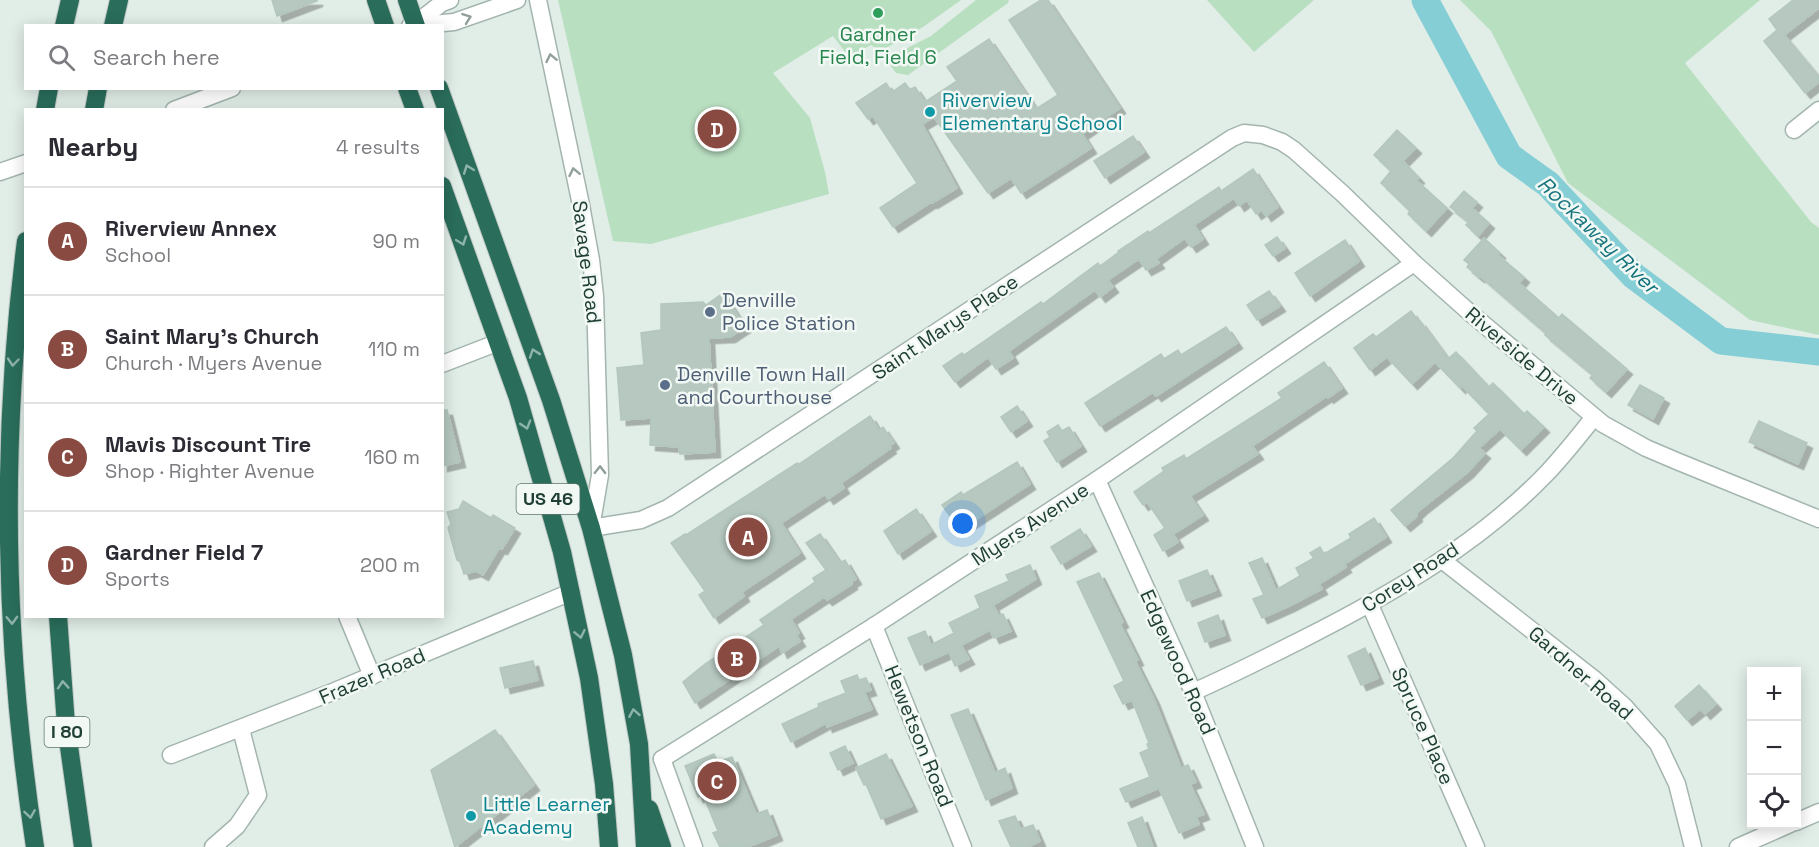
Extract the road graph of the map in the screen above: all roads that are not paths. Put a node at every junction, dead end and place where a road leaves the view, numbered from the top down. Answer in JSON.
{"nodes":[{"id":1,"x":70,"y":0,"type":"edge"},
{"id":2,"x":119,"y":0,"type":"edge"},
{"id":3,"x":376,"y":0,"type":"edge"},
{"id":4,"x":407,"y":0,"type":"edge"},
{"id":5,"x":450,"y":0,"type":"edge"},
{"id":6,"x":517,"y":0,"type":"edge"},
{"id":7,"x":538,"y":0,"type":"edge"},
{"id":8,"x":64,"y":24,"type":"edge"},
{"id":9,"x":113,"y":24,"type":"edge"},
{"id":10,"x":384,"y":24,"type":"edge"},
{"id":11,"x":414,"y":24,"type":"edge"},
{"id":12,"x":415,"y":24,"type":"edge"},
{"id":13,"x":427,"y":24,"type":"edge"},
{"id":14,"x":50,"y":90,"type":"edge"},
{"id":15,"x":227,"y":90,"type":"edge"},
{"id":16,"x":408,"y":90,"type":"edge"},
{"id":17,"x":440,"y":90,"type":"edge"},
{"id":18,"x":45,"y":108,"type":"edge"},
{"id":19,"x":179,"y":108,"type":"edge"},
{"id":20,"x":414,"y":108,"type":"edge"},
{"id":21,"x":1819,"y":110,"type":"edge"},
{"id":22,"x":1794,"y":130,"type":"dead end"},
{"id":23,"x":1263,"y":135,"type":"joint"},
{"id":24,"x":24,"y":164,"type":"edge"},
{"id":25,"x":0,"y":172,"type":"edge"},
{"id":26,"x":444,"y":191,"type":"edge"},
{"id":27,"x":24,"y":256,"type":"edge"},
{"id":28,"x":1414,"y":263,"type":"junction"},
{"id":29,"x":499,"y":342,"type":"junction"},
{"id":30,"x":444,"y":363,"type":"edge"},
{"id":31,"x":1594,"y":417,"type":"junction"},
{"id":32,"x":1097,"y":480,"type":"junction"},
{"id":33,"x":1819,"y":519,"type":"edge"},
{"id":34,"x":591,"y":528,"type":"junction"},
{"id":35,"x":1442,"y":560,"type":"junction"},
{"id":36,"x":571,"y":592,"type":"junction"},
{"id":37,"x":1370,"y":604,"type":"junction"},
{"id":38,"x":58,"y":618,"type":"edge"},
{"id":39,"x":348,"y":618,"type":"edge"},
{"id":40,"x":874,"y":626,"type":"junction"},
{"id":41,"x":372,"y":676,"type":"junction"},
{"id":42,"x":1193,"y":693,"type":"junction"},
{"id":43,"x":241,"y":729,"type":"junction"},
{"id":44,"x":639,"y":744,"type":"junction"},
{"id":45,"x":171,"y":755,"type":"dead end"},
{"id":46,"x":662,"y":759,"type":"junction"},
{"id":47,"x":643,"y":792,"type":"junction"},
{"id":48,"x":1819,"y":812,"type":"edge"},
{"id":49,"x":1801,"y":820,"type":"edge"},
{"id":50,"x":1781,"y":829,"type":"edge"},
{"id":51,"x":35,"y":847,"type":"edge"},
{"id":52,"x":83,"y":847,"type":"edge"},
{"id":53,"x":213,"y":847,"type":"edge"},
{"id":54,"x":609,"y":847,"type":"edge"},
{"id":55,"x":645,"y":847,"type":"edge"},
{"id":56,"x":662,"y":847,"type":"edge"},
{"id":57,"x":694,"y":847,"type":"edge"},
{"id":58,"x":963,"y":847,"type":"edge"},
{"id":59,"x":1255,"y":847,"type":"edge"},
{"id":60,"x":1476,"y":847,"type":"edge"},
{"id":61,"x":1693,"y":847,"type":"edge"},
{"id":62,"x":1738,"y":847,"type":"edge"}],
"edges":[{"from":1,"to":8,"type":"highway"},
{"from":2,"to":9,"type":"highway"},
{"from":3,"to":10,"type":"highway"},
{"from":4,"to":11,"type":"highway"},
{"from":5,"to":12,"type":"street"},
{"from":13,"to":6,"type":"street","one_way":true},
{"from":34,"to":7,"type":"street","name":"Savage Road","one_way":true},
{"from":14,"to":18,"type":"highway"},
{"from":15,"to":19,"type":"street"},
{"from":16,"to":20,"type":"highway"},
{"from":34,"to":17,"type":"highway","number":"US 46","one_way":true},
{"from":21,"to":22,"type":"street"},
{"from":23,"to":28,"type":"street","name":"Riverside Drive"},
{"from":23,"to":34,"type":"street","name":"Saint Marys Place"},
{"from":24,"to":25,"type":"street"},
{"from":26,"to":29,"type":"highway","number":"US 46","one_way":true},
{"from":27,"to":51,"type":"highway","number":"I 80","one_way":true},
{"from":28,"to":31,"type":"street","name":"Riverside Drive"},
{"from":28,"to":32,"type":"street","name":"Myers Avenue"},
{"from":29,"to":30,"type":"street"},
{"from":29,"to":36,"type":"highway","number":"US 46","one_way":true},
{"from":31,"to":33,"type":"street","name":"Riverside Drive"},
{"from":31,"to":35,"type":"street","name":"Corey Road"},
{"from":32,"to":40,"type":"street","name":"Myers Avenue"},
{"from":32,"to":42,"type":"street","name":"Edgewood Road"},
{"from":44,"to":34,"type":"highway","number":"US 46","one_way":true},
{"from":35,"to":37,"type":"street","name":"Corey Road"},
{"from":35,"to":61,"type":"street","name":"Gardner Road"},
{"from":36,"to":41,"type":"street","name":"Frazer Road"},
{"from":36,"to":54,"type":"highway","number":"US 46","one_way":true},
{"from":37,"to":42,"type":"street","name":"Corey Road"},
{"from":37,"to":60,"type":"street","name":"Spruce Place"},
{"from":52,"to":38,"type":"highway","number":"I 80","one_way":true},
{"from":39,"to":41,"type":"street"},
{"from":40,"to":46,"type":"street","name":"Myers Avenue"},
{"from":40,"to":58,"type":"street","name":"Hewetson Road"},
{"from":41,"to":43,"type":"street","name":"Frazer Road"},
{"from":42,"to":59,"type":"street","name":"Edgewood Road"},
{"from":43,"to":45,"type":"street","name":"Frazer Road"},
{"from":43,"to":53,"type":"street"},
{"from":44,"to":46,"type":"street"},
{"from":44,"to":47,"type":"highway","number":"US 46"},
{"from":46,"to":57,"type":"street"},
{"from":47,"to":55,"type":"highway","number":"US 46"},
{"from":47,"to":56,"type":"highway"},
{"from":48,"to":49,"type":"street"},
{"from":50,"to":62,"type":"street"}]}
